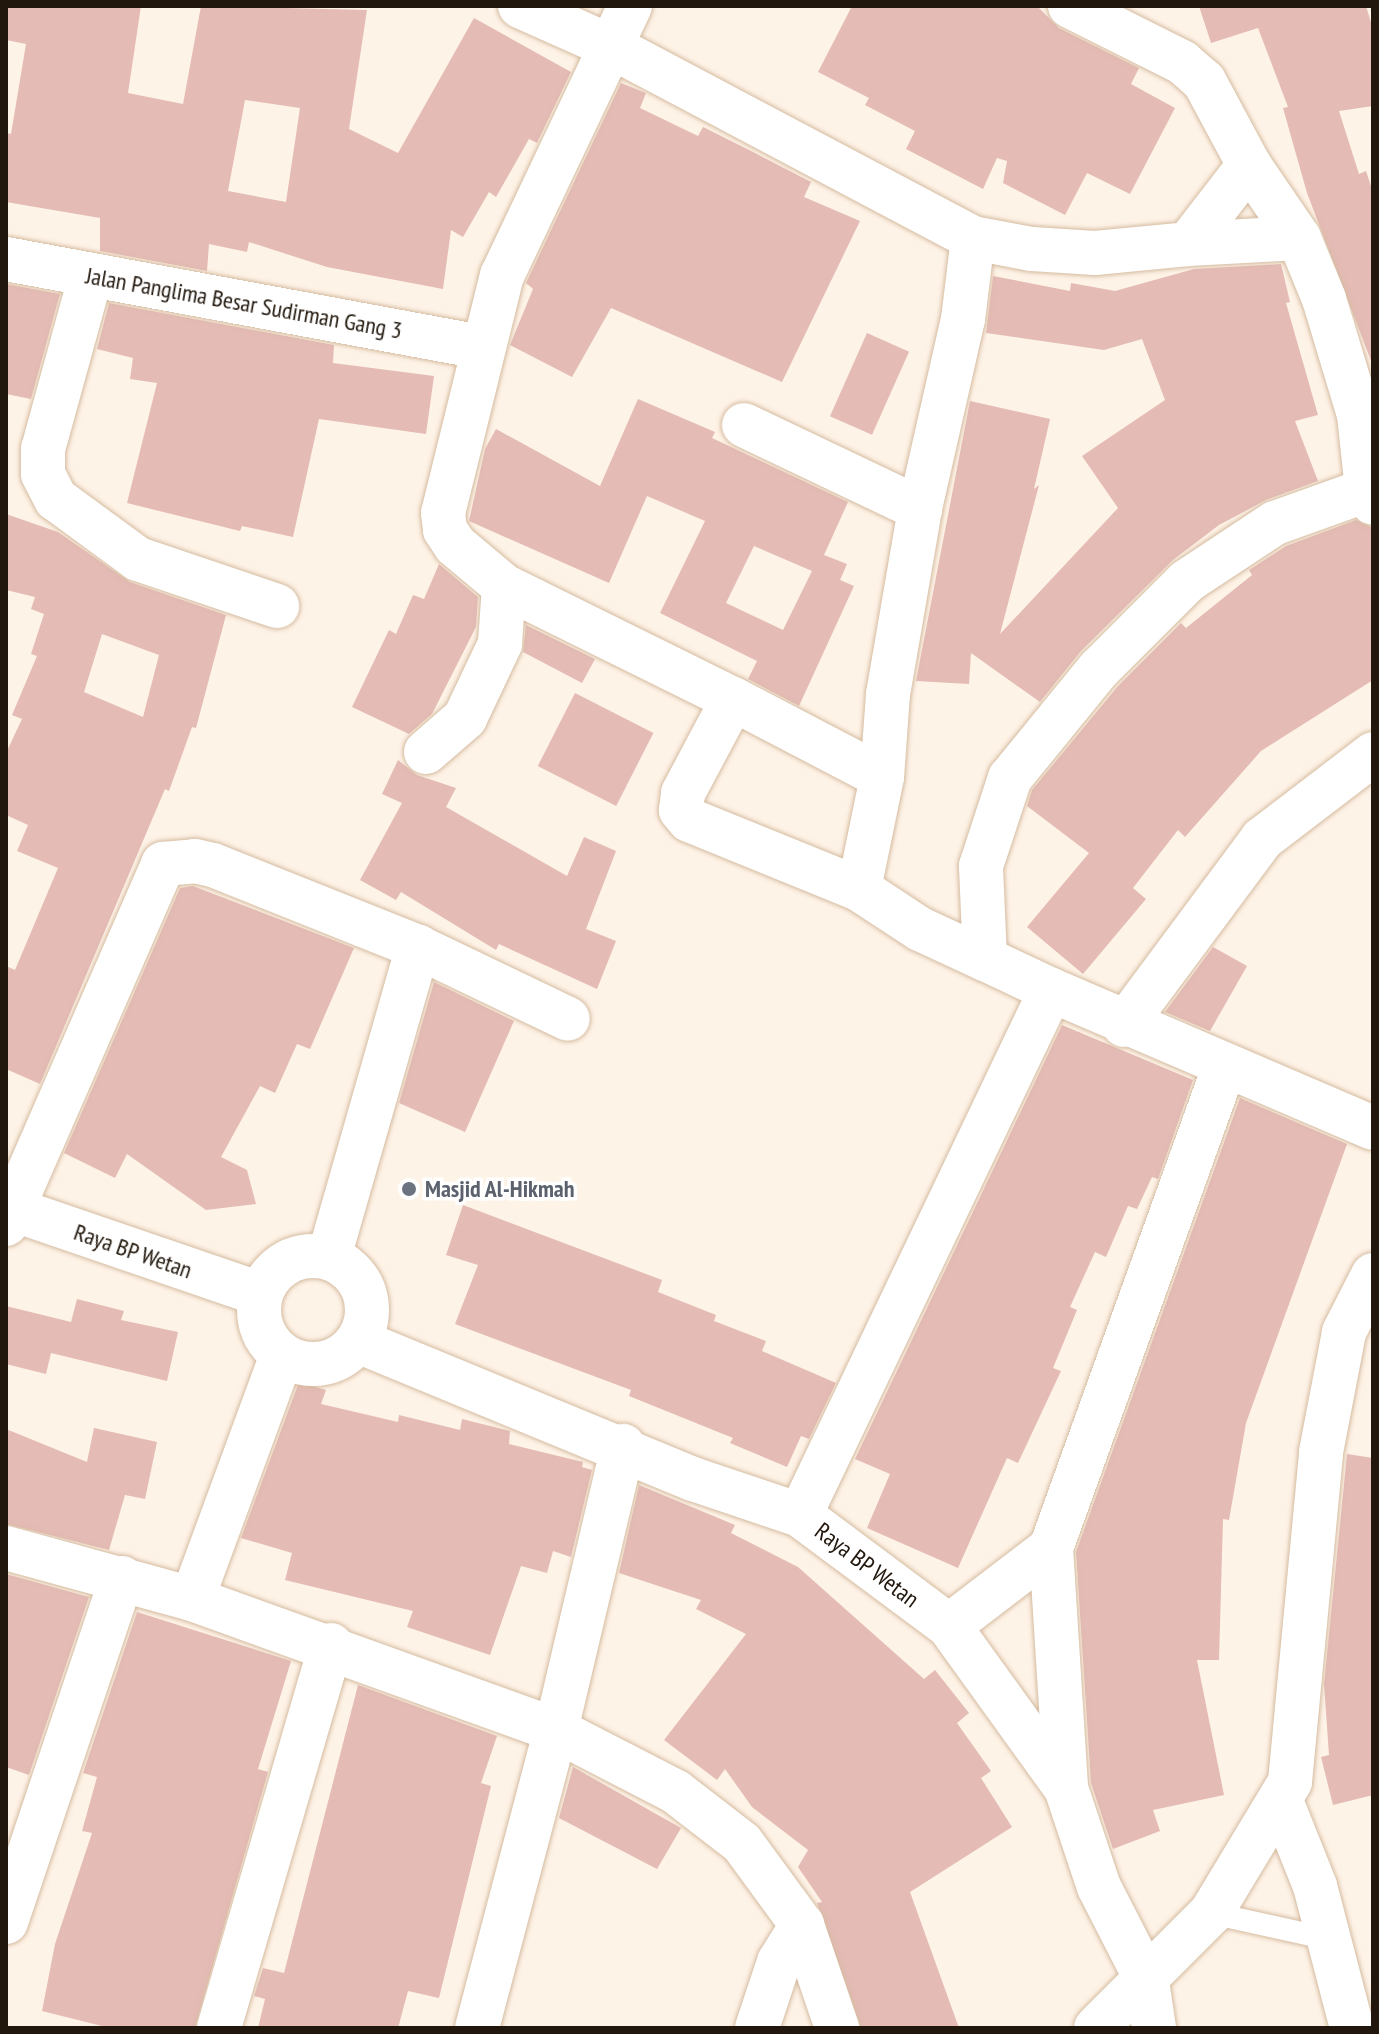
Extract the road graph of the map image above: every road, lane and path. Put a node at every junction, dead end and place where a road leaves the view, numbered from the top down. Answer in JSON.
{"nodes":[{"id":1,"x":520,"y":6,"type":"edge"},
{"id":2,"x":630,"y":6,"type":"edge"},
{"id":3,"x":1070,"y":6,"type":"edge"},
{"id":4,"x":612,"y":47,"type":"junction"},
{"id":5,"x":1249,"y":165,"type":"junction"},
{"id":6,"x":973,"y":238,"type":"junction"},
{"id":7,"x":1299,"y":238,"type":"junction"},
{"id":8,"x":1188,"y":244,"type":"junction"},
{"id":9,"x":6,"y":259,"type":"edge"},
{"id":10,"x":91,"y":275,"type":"junction"},
{"id":11,"x":483,"y":347,"type":"junction"},
{"id":12,"x":744,"y":425,"type":"dead end"},
{"id":13,"x":1370,"y":496,"type":"edge"},
{"id":14,"x":920,"y":509,"type":"junction"},
{"id":15,"x":504,"y":586,"type":"junction"},
{"id":16,"x":277,"y":606,"type":"dead end"},
{"id":17,"x":733,"y":699,"type":"junction"},
{"id":18,"x":426,"y":752,"type":"dead end"},
{"id":19,"x":1373,"y":754,"type":"edge"},
{"id":20,"x":882,"y":777,"type":"junction"},
{"id":21,"x":859,"y":889,"type":"junction"},
{"id":22,"x":418,"y":947,"type":"junction"},
{"id":23,"x":985,"y":959,"type":"junction"},
{"id":24,"x":1051,"y":990,"type":"junction"},
{"id":25,"x":568,"y":1019,"type":"dead end"},
{"id":26,"x":1124,"y":1025,"type":"junction"},
{"id":27,"x":1224,"y":1068,"type":"junction"},
{"id":28,"x":1373,"y":1128,"type":"edge"},
{"id":29,"x":8,"y":1213,"type":"edge"},
{"id":30,"x":329,"y":1257,"type":"junction"},
{"id":31,"x":1373,"y":1275,"type":"edge"},
{"id":32,"x":260,"y":1294,"type":"junction"},
{"id":33,"x":1358,"y":1340,"type":"edge"},
{"id":34,"x":358,"y":1341,"type":"junction"},
{"id":35,"x":282,"y":1355,"type":"junction"},
{"id":36,"x":623,"y":1446,"type":"junction"},
{"id":37,"x":800,"y":1515,"type":"junction"},
{"id":38,"x":6,"y":1548,"type":"edge"},
{"id":39,"x":1051,"y":1548,"type":"junction"},
{"id":40,"x":122,"y":1578,"type":"junction"},
{"id":41,"x":192,"y":1599,"type":"junction"},
{"id":42,"x":949,"y":1626,"type":"junction"},
{"id":43,"x":331,"y":1645,"type":"junction"},
{"id":44,"x":556,"y":1730,"type":"junction"},
{"id":45,"x":1066,"y":1788,"type":"junction"},
{"id":46,"x":1281,"y":1801,"type":"junction"},
{"id":47,"x":1211,"y":1913,"type":"junction"},
{"id":48,"x":6,"y":1922,"type":"edge"},
{"id":49,"x":802,"y":1925,"type":"junction"},
{"id":50,"x":1329,"y":1939,"type":"junction"},
{"id":51,"x":1147,"y":1981,"type":"junction"},
{"id":52,"x":219,"y":2028,"type":"edge"},
{"id":53,"x":477,"y":2028,"type":"edge"},
{"id":54,"x":757,"y":2028,"type":"edge"},
{"id":55,"x":837,"y":2028,"type":"edge"},
{"id":56,"x":1096,"y":2028,"type":"edge"},
{"id":57,"x":1154,"y":2028,"type":"edge"},
{"id":58,"x":1352,"y":2028,"type":"edge"}],
"edges":[{"from":1,"to":4,"type":"street"},
{"from":2,"to":4,"type":"street"},
{"from":3,"to":5,"type":"street"},
{"from":4,"to":6,"type":"street"},
{"from":4,"to":11,"type":"street"},
{"from":5,"to":7,"type":"street"},
{"from":5,"to":8,"type":"street"},
{"from":6,"to":8,"type":"street"},
{"from":6,"to":14,"type":"street"},
{"from":7,"to":8,"type":"street"},
{"from":7,"to":13,"type":"street"},
{"from":9,"to":10,"type":"street","name":"Jalan Panglima Besar Sudirman Gang 3"},
{"from":10,"to":11,"type":"street","name":"Jalan Panglima Besar Sudirman Gang 3"},
{"from":10,"to":16,"type":"street"},
{"from":11,"to":15,"type":"street"},
{"from":12,"to":14,"type":"street"},
{"from":13,"to":23,"type":"street"},
{"from":14,"to":20,"type":"street"},
{"from":15,"to":17,"type":"street"},
{"from":15,"to":18,"type":"street"},
{"from":17,"to":20,"type":"street"},
{"from":17,"to":21,"type":"street"},
{"from":19,"to":26,"type":"street"},
{"from":20,"to":21,"type":"street"},
{"from":21,"to":23,"type":"street"},
{"from":22,"to":25,"type":"street"},
{"from":22,"to":29,"type":"street"},
{"from":22,"to":30,"type":"street"},
{"from":23,"to":24,"type":"street"},
{"from":24,"to":26,"type":"street"},
{"from":24,"to":37,"type":"street"},
{"from":26,"to":27,"type":"street"},
{"from":27,"to":28,"type":"street"},
{"from":27,"to":39,"type":"street"},
{"from":29,"to":32,"type":"street","name":"Raya BP Wetan"},
{"from":30,"to":32,"type":"street"},
{"from":30,"to":34,"type":"street"},
{"from":31,"to":33,"type":"street"},
{"from":32,"to":35,"type":"street"},
{"from":33,"to":46,"type":"street"},
{"from":34,"to":35,"type":"street"},
{"from":34,"to":36,"type":"street","name":"Raya BP Wetan"},
{"from":35,"to":41,"type":"street"},
{"from":36,"to":37,"type":"street","name":"Raya BP Wetan"},
{"from":36,"to":44,"type":"street"},
{"from":37,"to":42,"type":"street","name":"Raya BP Wetan"},
{"from":38,"to":40,"type":"street"},
{"from":39,"to":42,"type":"street"},
{"from":39,"to":45,"type":"street"},
{"from":40,"to":41,"type":"street"},
{"from":40,"to":48,"type":"street"},
{"from":41,"to":43,"type":"street"},
{"from":42,"to":45,"type":"street","name":"Raya BP Wetan"},
{"from":43,"to":44,"type":"street"},
{"from":43,"to":52,"type":"street"},
{"from":44,"to":49,"type":"street"},
{"from":44,"to":53,"type":"street"},
{"from":45,"to":51,"type":"street","name":"Raya BP Wetan"},
{"from":46,"to":47,"type":"street"},
{"from":46,"to":50,"type":"street"},
{"from":47,"to":50,"type":"lane"},
{"from":47,"to":51,"type":"street"},
{"from":49,"to":54,"type":"street"},
{"from":49,"to":55,"type":"street"},
{"from":50,"to":58,"type":"street"},
{"from":51,"to":56,"type":"street"},
{"from":51,"to":57,"type":"street","name":"Raya BP Wetan"}]}
